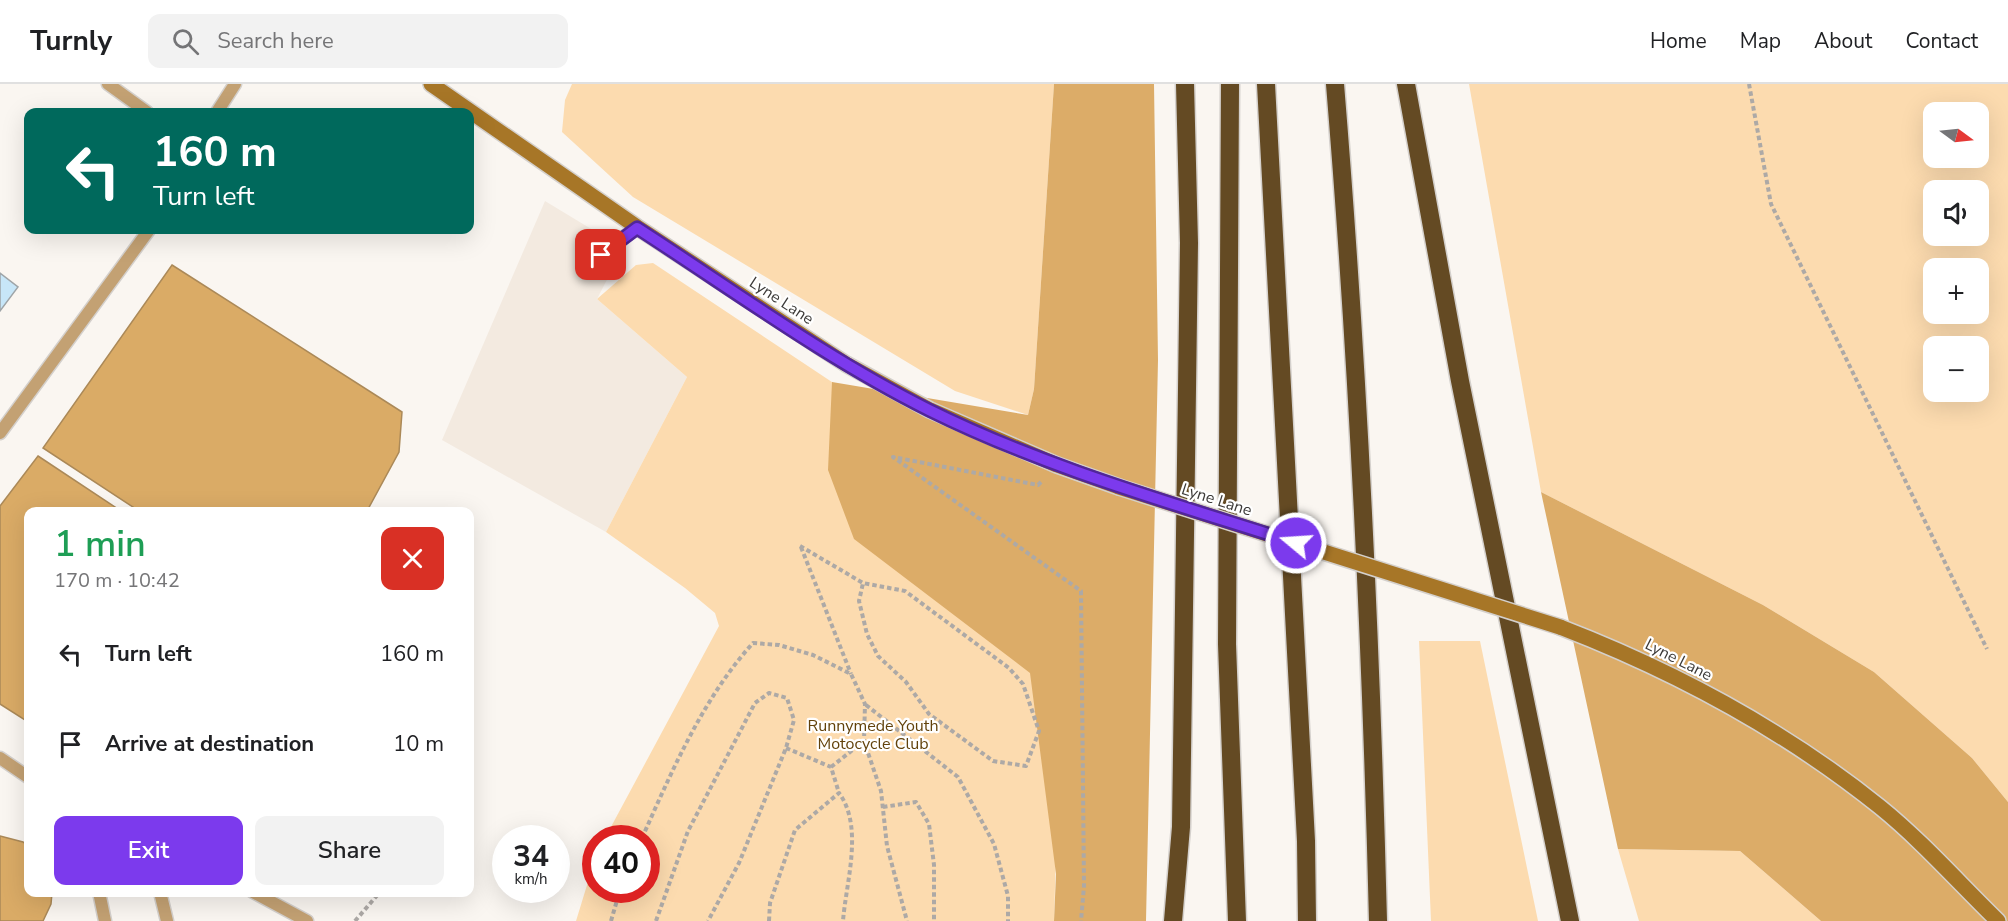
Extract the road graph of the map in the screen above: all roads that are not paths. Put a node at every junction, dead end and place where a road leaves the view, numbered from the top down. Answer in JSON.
{"nodes":[{"id":1,"x":108,"y":84,"type":"edge"},
{"id":2,"x":235,"y":84,"type":"edge"},
{"id":3,"x":431,"y":84,"type":"edge"},
{"id":4,"x":1185,"y":84,"type":"edge"},
{"id":5,"x":1230,"y":84,"type":"edge"},
{"id":6,"x":1266,"y":84,"type":"edge"},
{"id":7,"x":1335,"y":84,"type":"edge"},
{"id":8,"x":1406,"y":84,"type":"edge"},
{"id":9,"x":141,"y":108,"type":"edge"},
{"id":10,"x":220,"y":108,"type":"edge"},
{"id":11,"x":465,"y":108,"type":"edge"},
{"id":12,"x":474,"y":114,"type":"edge"},
{"id":13,"x":637,"y":228,"type":"junction"},
{"id":14,"x":146,"y":234,"type":"edge"},
{"id":15,"x":601,"y":255,"type":"dead end"},
{"id":16,"x":0,"y":433,"type":"edge"},
{"id":17,"x":0,"y":758,"type":"edge"},
{"id":18,"x":24,"y":774,"type":"edge"},
{"id":19,"x":100,"y":897,"type":"edge"},
{"id":20,"x":161,"y":897,"type":"edge"},
{"id":21,"x":262,"y":897,"type":"edge"},
{"id":22,"x":105,"y":921,"type":"edge"},
{"id":23,"x":167,"y":921,"type":"edge"},
{"id":24,"x":307,"y":921,"type":"edge"},
{"id":25,"x":1173,"y":921,"type":"edge"},
{"id":26,"x":1237,"y":921,"type":"edge"},
{"id":27,"x":1307,"y":921,"type":"edge"},
{"id":28,"x":1378,"y":921,"type":"edge"},
{"id":29,"x":1570,"y":921,"type":"edge"},
{"id":30,"x":1998,"y":921,"type":"edge"}],
"edges":[{"from":1,"to":9,"type":"lane"},
{"from":2,"to":10,"type":"lane"},
{"from":3,"to":11,"type":"street","name":"Lyne Lane"},
{"from":4,"to":25,"type":"highway"},
{"from":5,"to":26,"type":"highway"},
{"from":6,"to":27,"type":"highway"},
{"from":7,"to":28,"type":"highway"},
{"from":8,"to":29,"type":"highway"},
{"from":12,"to":13,"type":"street","name":"Lyne Lane"},
{"from":13,"to":15,"type":"lane"},
{"from":13,"to":30,"type":"street","name":"Lyne Lane","bridge":true},
{"from":14,"to":16,"type":"lane"},
{"from":17,"to":18,"type":"lane"},
{"from":19,"to":22,"type":"lane"},
{"from":20,"to":23,"type":"lane"},
{"from":21,"to":24,"type":"lane"}]}
